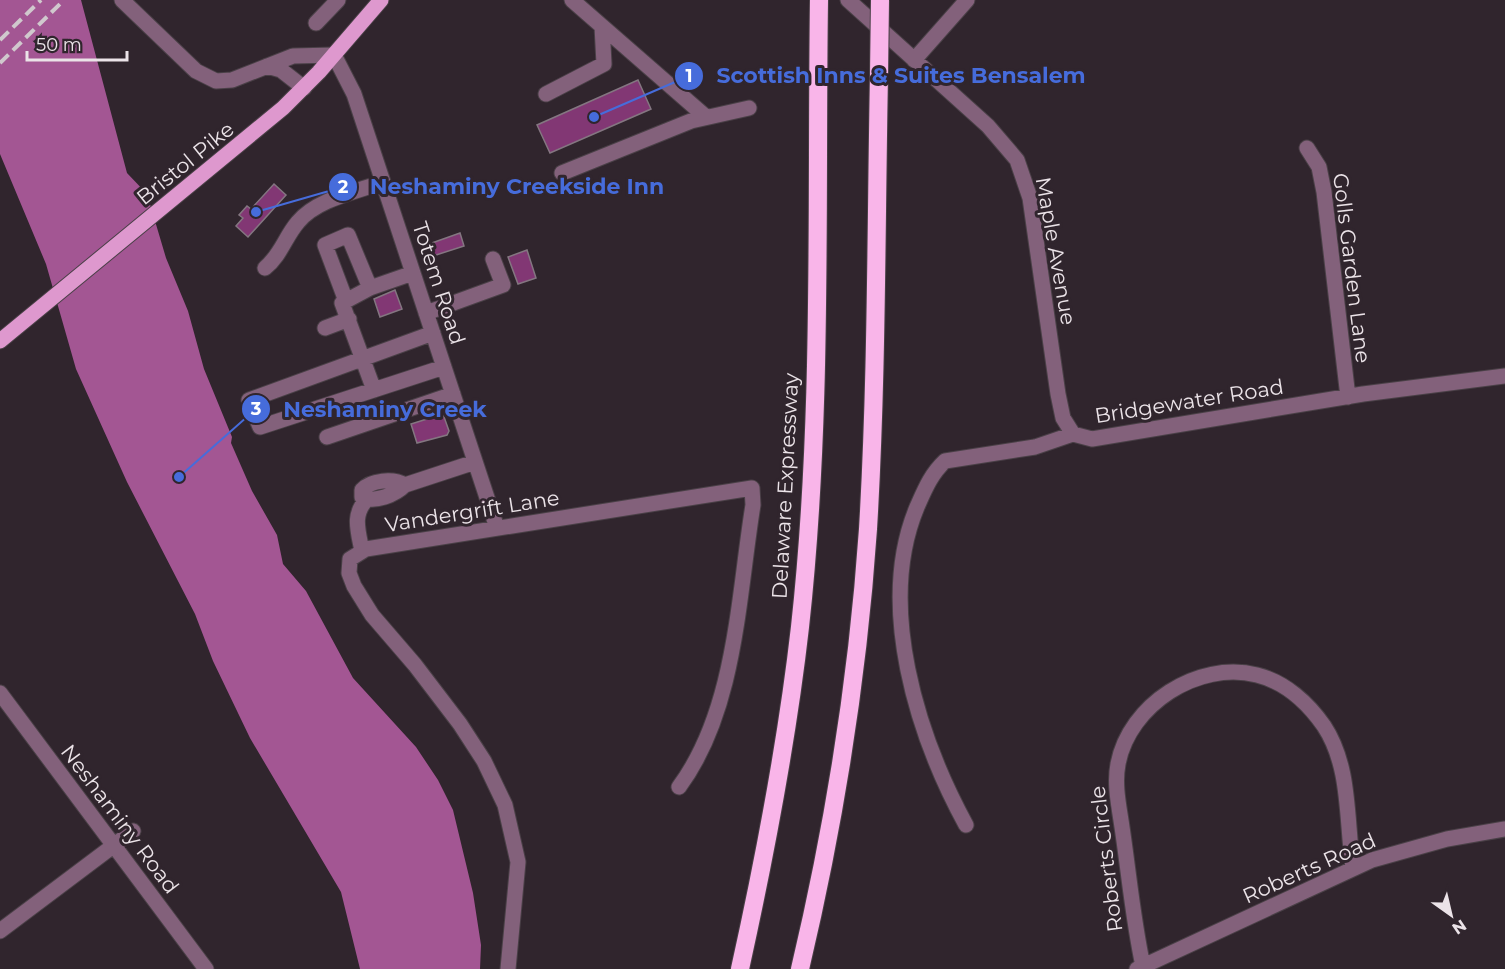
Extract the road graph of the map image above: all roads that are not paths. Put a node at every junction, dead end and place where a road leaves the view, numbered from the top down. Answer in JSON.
{"nodes":[{"id":1,"x":122,"y":0,"type":"edge"},
{"id":2,"x":338,"y":0,"type":"edge"},
{"id":3,"x":381,"y":0,"type":"edge"},
{"id":4,"x":572,"y":0,"type":"edge"},
{"id":5,"x":819,"y":0,"type":"edge"},
{"id":6,"x":848,"y":0,"type":"edge"},
{"id":7,"x":880,"y":0,"type":"edge"},
{"id":8,"x":968,"y":0,"type":"edge"},
{"id":9,"x":316,"y":23,"type":"dead end"},
{"id":10,"x":602,"y":26,"type":"junction"},
{"id":11,"x":334,"y":55,"type":"junction"},
{"id":12,"x":914,"y":60,"type":"junction"},
{"id":13,"x":267,"y":66,"type":"junction"},
{"id":14,"x":304,"y":88,"type":"junction"},
{"id":15,"x":546,"y":94,"type":"dead end"},
{"id":16,"x":748,"y":108,"type":"dead end"},
{"id":17,"x":706,"y":117,"type":"junction"},
{"id":18,"x":1307,"y":148,"type":"dead end"},
{"id":19,"x":562,"y":173,"type":"dead end"},
{"id":20,"x":383,"y":182,"type":"junction"},
{"id":21,"x":493,"y":259,"type":"dead end"},
{"id":22,"x":264,"y":268,"type":"dead end"},
{"id":23,"x":413,"y":273,"type":"junction"},
{"id":24,"x":370,"y":288,"type":"junction"},
{"id":25,"x":346,"y":301,"type":"junction"},
{"id":26,"x":426,"y":313,"type":"junction"},
{"id":27,"x":349,"y":319,"type":"junction"},
{"id":28,"x":324,"y":328,"type":"dead end"},
{"id":29,"x":433,"y":333,"type":"junction"},
{"id":30,"x":0,"y":341,"type":"edge"},
{"id":31,"x":364,"y":358,"type":"junction"},
{"id":32,"x":444,"y":367,"type":"junction"},
{"id":33,"x":1505,"y":376,"type":"edge"},
{"id":34,"x":374,"y":390,"type":"junction"},
{"id":35,"x":453,"y":394,"type":"junction"},
{"id":36,"x":1348,"y":397,"type":"junction"},
{"id":37,"x":1073,"y":434,"type":"junction"},
{"id":38,"x":327,"y":437,"type":"dead end"},
{"id":39,"x":475,"y":462,"type":"junction"},
{"id":40,"x":497,"y":528,"type":"junction"},
{"id":41,"x":362,"y":550,"type":"junction"},
{"id":42,"x":0,"y":693,"type":"edge"},
{"id":43,"x":679,"y":787,"type":"dead end"},
{"id":44,"x":966,"y":825,"type":"dead end"},
{"id":45,"x":1505,"y":829,"type":"edge"},
{"id":46,"x":133,"y":831,"type":"dead end"},
{"id":47,"x":113,"y":846,"type":"junction"},
{"id":48,"x":1353,"y":867,"type":"junction"},
{"id":49,"x":0,"y":931,"type":"edge"},
{"id":50,"x":1140,"y":968,"type":"edge"},
{"id":51,"x":206,"y":969,"type":"edge"},
{"id":52,"x":508,"y":969,"type":"edge"},
{"id":53,"x":740,"y":969,"type":"edge"},
{"id":54,"x":800,"y":969,"type":"edge"}],
"edges":[{"from":1,"to":13,"type":"street"},
{"from":2,"to":9,"type":"street"},
{"from":3,"to":11,"type":"main road","name":"Bristol Pike"},
{"from":4,"to":10,"type":"street"},
{"from":5,"to":53,"type":"highway","name":"Delaware Expressway"},
{"from":6,"to":12,"type":"street","name":"Maple Avenue"},
{"from":7,"to":54,"type":"highway","bridge":true},
{"from":8,"to":12,"type":"street"},
{"from":10,"to":15,"type":"street"},
{"from":10,"to":17,"type":"street"},
{"from":11,"to":13,"type":"street"},
{"from":11,"to":14,"type":"main road","name":"Bristol Pike"},
{"from":11,"to":20,"type":"street","name":"Totem Road"},
{"from":12,"to":37,"type":"street","name":"Maple Avenue"},
{"from":13,"to":14,"type":"street"},
{"from":14,"to":30,"type":"main road","name":"Bristol Pike"},
{"from":16,"to":17,"type":"street"},
{"from":17,"to":19,"type":"street"},
{"from":18,"to":36,"type":"street","name":"Golls Garden Lane"},
{"from":20,"to":22,"type":"street"},
{"from":20,"to":23,"type":"street","name":"Totem Road"},
{"from":21,"to":26,"type":"street"},
{"from":23,"to":24,"type":"street"},
{"from":23,"to":26,"type":"street","name":"Totem Road"},
{"from":24,"to":25,"type":"street"},
{"from":24,"to":25,"type":"street"},
{"from":25,"to":27,"type":"street"},
{"from":26,"to":29,"type":"street","name":"Totem Road"},
{"from":27,"to":28,"type":"street"},
{"from":27,"to":31,"type":"street"},
{"from":29,"to":31,"type":"street"},
{"from":29,"to":32,"type":"street","name":"Totem Road"},
{"from":31,"to":34,"type":"street"},
{"from":31,"to":34,"type":"street"},
{"from":32,"to":34,"type":"street"},
{"from":32,"to":35,"type":"street","name":"Totem Road"},
{"from":33,"to":36,"type":"street","name":"Bridgewater Road"},
{"from":35,"to":38,"type":"street"},
{"from":35,"to":39,"type":"street","name":"Totem Road"},
{"from":36,"to":37,"type":"street","name":"Bridgewater Road"},
{"from":37,"to":44,"type":"street","name":"Bridgewater Road"},
{"from":39,"to":40,"type":"street","name":"Totem Road"},
{"from":39,"to":41,"type":"street"},
{"from":40,"to":41,"type":"street","name":"Vandergrift Lane"},
{"from":40,"to":43,"type":"street","name":"Vandergrift Lane"},
{"from":41,"to":52,"type":"street","name":"Vandergrift Lane"},
{"from":42,"to":47,"type":"street","name":"Neshaminy Road"},
{"from":45,"to":48,"type":"street","name":"Roberts Road"},
{"from":46,"to":47,"type":"street"},
{"from":47,"to":49,"type":"street"},
{"from":47,"to":51,"type":"street","name":"Neshaminy Road"},
{"from":48,"to":50,"type":"street","name":"Roberts Road"},
{"from":48,"to":50,"type":"street","name":"Roberts Circle"}]}
